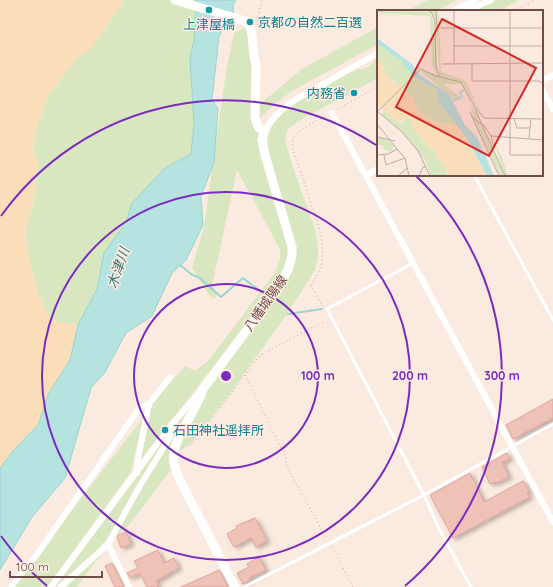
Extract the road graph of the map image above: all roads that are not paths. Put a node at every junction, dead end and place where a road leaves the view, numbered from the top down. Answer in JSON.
{"nodes":[{"id":1,"x":175,"y":0,"type":"edge"},
{"id":2,"x":474,"y":0,"type":"edge"},
{"id":3,"x":491,"y":0,"type":"edge"},
{"id":4,"x":458,"y":10,"type":"edge"},
{"id":5,"x":377,"y":54,"type":"edge"},
{"id":6,"x":553,"y":75,"type":"edge"},
{"id":7,"x":543,"y":80,"type":"edge"},
{"id":8,"x":543,"y":91,"type":"edge"},
{"id":9,"x":553,"y":109,"type":"edge"},
{"id":10,"x":332,"y":112,"type":"road end"},
{"id":11,"x":264,"y":132,"type":"junction"},
{"id":12,"x":377,"y":170,"type":"edge"},
{"id":13,"x":366,"y":175,"type":"junction"},
{"id":14,"x":475,"y":176,"type":"edge"},
{"id":15,"x":413,"y":263,"type":"junction"},
{"id":16,"x":553,"y":320,"type":"edge"},
{"id":17,"x":170,"y":377,"type":"dead end"},
{"id":18,"x":203,"y":389,"type":"junction"},
{"id":19,"x":149,"y":404,"type":"junction"},
{"id":20,"x":553,"y":424,"type":"edge"},
{"id":21,"x":171,"y":425,"type":"junction"},
{"id":22,"x":512,"y":446,"type":"junction"},
{"id":23,"x":137,"y":473,"type":"junction"},
{"id":24,"x":424,"y":496,"type":"junction"},
{"id":25,"x":553,"y":522,"type":"edge"},
{"id":26,"x":108,"y":544,"type":"junction"},
{"id":27,"x":11,"y":587,"type":"edge"},
{"id":28,"x":51,"y":587,"type":"edge"},
{"id":29,"x":61,"y":587,"type":"edge"},
{"id":30,"x":129,"y":587,"type":"edge"},
{"id":31,"x":235,"y":587,"type":"edge"},
{"id":32,"x":244,"y":587,"type":"edge"},
{"id":33,"x":471,"y":587,"type":"edge"}],
"edges":[{"from":1,"to":11,"type":"main road"},
{"from":2,"to":4,"type":"street"},
{"from":3,"to":4,"type":"street"},
{"from":5,"to":11,"type":"street"},
{"from":6,"to":7,"type":"street"},
{"from":8,"to":9,"type":"street"},
{"from":10,"to":13,"type":"street"},
{"from":11,"to":18,"type":"main road","name":"八幡城陽線"},
{"from":12,"to":13,"type":"street"},
{"from":13,"to":15,"type":"street"},
{"from":14,"to":16,"type":"lane"},
{"from":15,"to":22,"type":"street"},
{"from":15,"to":24,"type":"lane"},
{"from":17,"to":19,"type":"street"},
{"from":18,"to":21,"type":"street"},
{"from":18,"to":31,"type":"main road","name":"八幡城陽線"},
{"from":19,"to":23,"type":"street"},
{"from":19,"to":27,"type":"street"},
{"from":20,"to":22,"type":"lane"},
{"from":21,"to":23,"type":"street"},
{"from":21,"to":26,"type":"street"},
{"from":22,"to":24,"type":"lane"},
{"from":22,"to":25,"type":"street"},
{"from":23,"to":28,"type":"street"},
{"from":24,"to":32,"type":"lane"},
{"from":24,"to":33,"type":"lane"},
{"from":26,"to":29,"type":"street"},
{"from":26,"to":30,"type":"street"}]}
